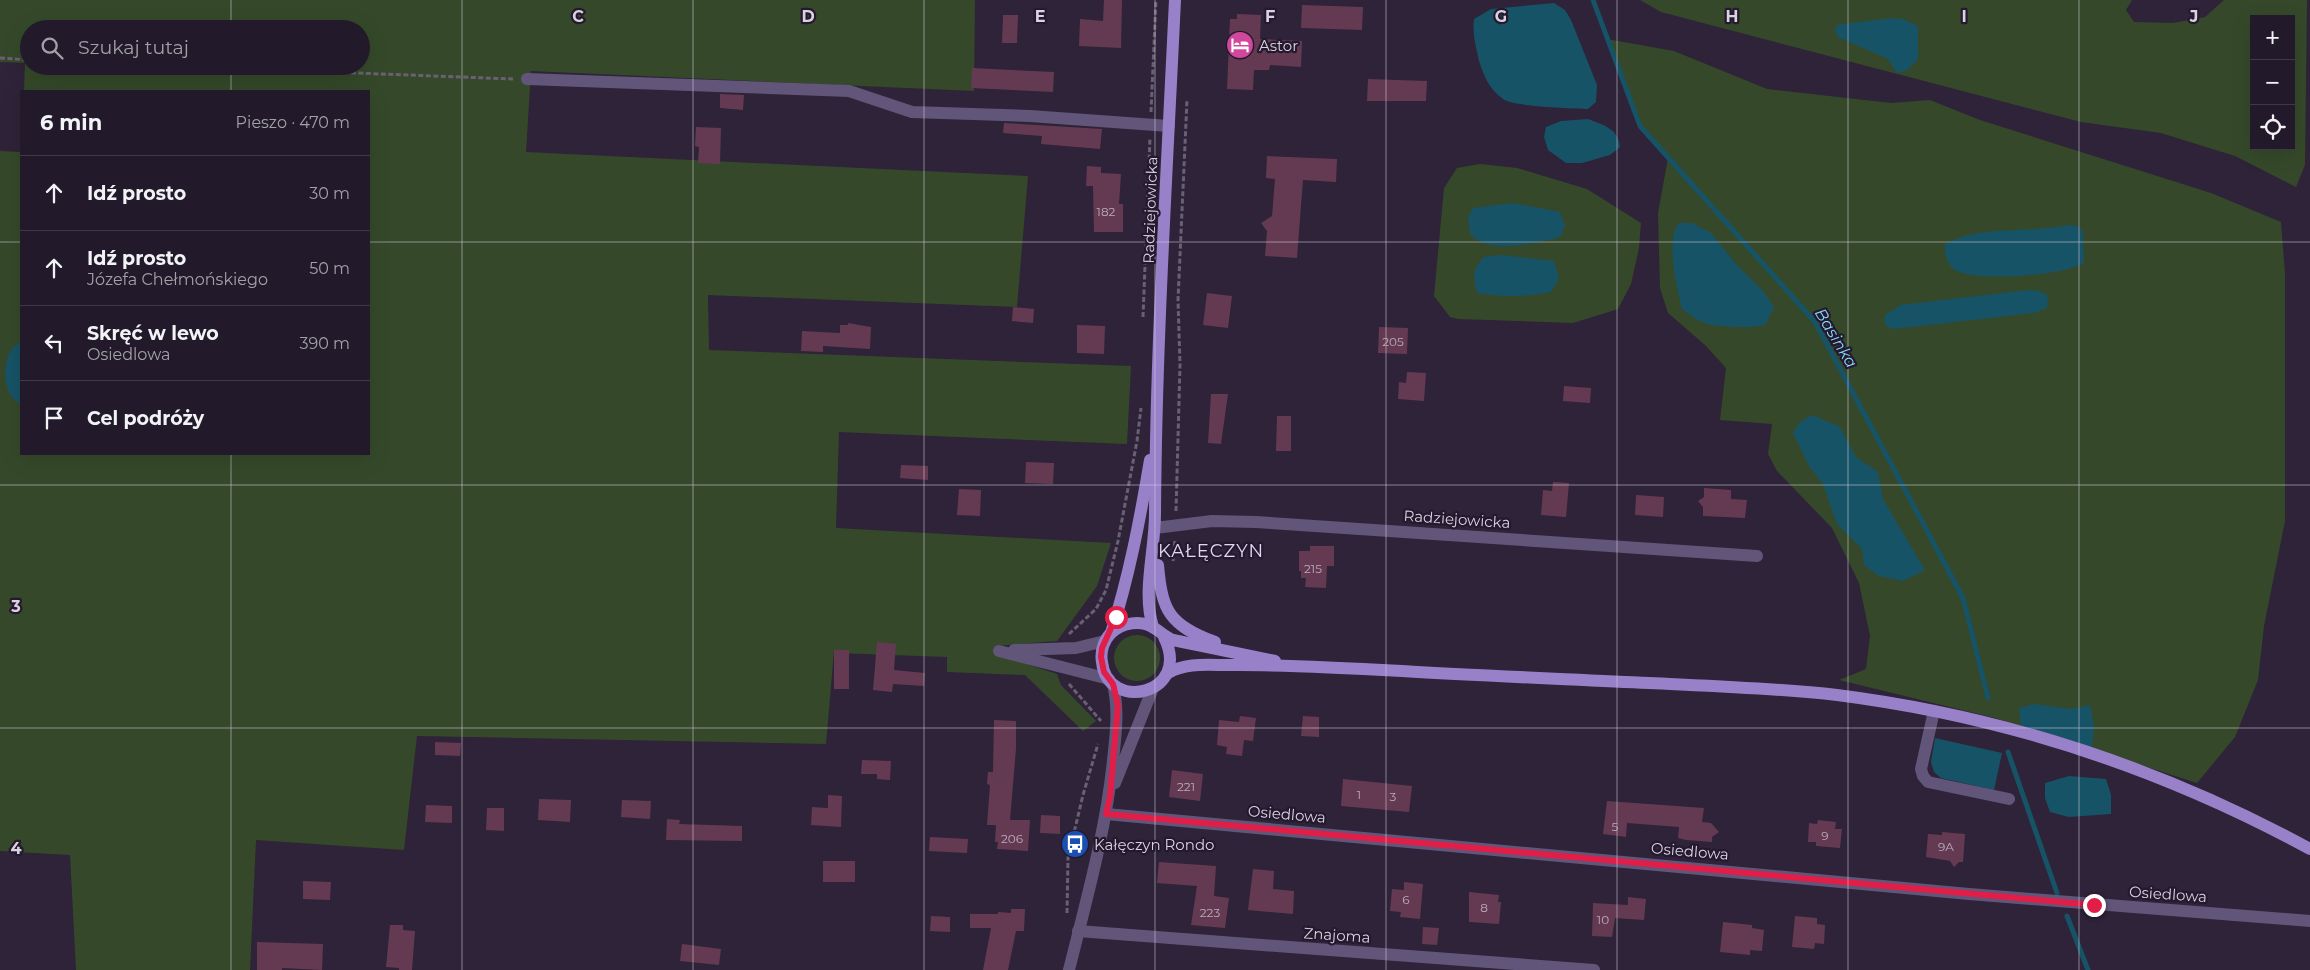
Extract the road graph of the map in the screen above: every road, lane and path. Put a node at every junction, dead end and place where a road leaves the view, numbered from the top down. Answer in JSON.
{"nodes":[{"id":1,"x":1156,"y":0,"type":"edge"},
{"id":2,"x":1175,"y":0,"type":"edge"},
{"id":3,"x":0,"y":58,"type":"edge"},
{"id":4,"x":20,"y":59,"type":"edge"},
{"id":5,"x":370,"y":73,"type":"edge"},
{"id":6,"x":527,"y":79,"type":"joint"},
{"id":7,"x":1187,"y":93,"type":"dead end"},
{"id":8,"x":1151,"y":125,"type":"junction"},
{"id":9,"x":1170,"y":126,"type":"junction"},
{"id":10,"x":1143,"y":325,"type":"dead end"},
{"id":11,"x":1141,"y":399,"type":"dead end"},
{"id":12,"x":1157,"y":421,"type":"junction"},
{"id":13,"x":1176,"y":526,"type":"junction"},
{"id":14,"x":1155,"y":528,"type":"junction"},
{"id":15,"x":1757,"y":556,"type":"dead end"},
{"id":16,"x":1173,"y":564,"type":"dead end"},
{"id":17,"x":1153,"y":627,"type":"junction"},
{"id":18,"x":1108,"y":637,"type":"junction"},
{"id":19,"x":1164,"y":637,"type":"junction"},
{"id":20,"x":1064,"y":648,"type":"junction"},
{"id":21,"x":1245,"y":653,"type":"junction"},
{"id":22,"x":1294,"y":665,"type":"junction"},
{"id":23,"x":1063,"y":667,"type":"junction"},
{"id":24,"x":1168,"y":673,"type":"junction"},
{"id":25,"x":1111,"y":681,"type":"junction"},
{"id":26,"x":1153,"y":688,"type":"junction"},
{"id":27,"x":1934,"y":711,"type":"junction"},
{"id":28,"x":1103,"y":724,"type":"dead end"},
{"id":29,"x":1098,"y":744,"type":"dead end"},
{"id":30,"x":1110,"y":797,"type":"junction"},
{"id":31,"x":2009,"y":799,"type":"dead end"},
{"id":32,"x":1106,"y":814,"type":"junction"},
{"id":33,"x":2310,"y":849,"type":"edge"},
{"id":34,"x":1067,"y":915,"type":"dead end"},
{"id":35,"x":2310,"y":921,"type":"edge"},
{"id":36,"x":1078,"y":931,"type":"junction"},
{"id":37,"x":1069,"y":970,"type":"edge"},
{"id":38,"x":1594,"y":970,"type":"edge"}],
"edges":[{"from":1,"to":8,"type":"path"},
{"from":2,"to":9,"type":"main road","name":"Radziejowicka"},
{"from":3,"to":4,"type":"path"},
{"from":5,"to":6,"type":"path"},
{"from":6,"to":8,"type":"street"},
{"from":7,"to":13,"type":"path"},
{"from":8,"to":9,"type":"street"},
{"from":8,"to":10,"type":"path"},
{"from":9,"to":12,"type":"main road","name":"Radziejowicka"},
{"from":11,"to":20,"type":"path"},
{"from":12,"to":14,"type":"main road","name":"Radziejowicka"},
{"from":12,"to":18,"type":"main road","name":"Radziejowicka"},
{"from":13,"to":14,"type":"street","name":"Radziejowicka"},
{"from":13,"to":15,"type":"street","name":"Radziejowicka"},
{"from":13,"to":16,"type":"path"},
{"from":14,"to":17,"type":"main road","name":"Radziejowicka"},
{"from":14,"to":21,"type":"main road"},
{"from":17,"to":18,"type":"main road"},
{"from":17,"to":19,"type":"main road"},
{"from":18,"to":20,"type":"street"},
{"from":18,"to":25,"type":"main road"},
{"from":19,"to":21,"type":"main road"},
{"from":19,"to":24,"type":"main road"},
{"from":20,"to":23,"type":"street"},
{"from":21,"to":22,"type":"main road"},
{"from":22,"to":24,"type":"main road"},
{"from":22,"to":27,"type":"main road"},
{"from":23,"to":25,"type":"street"},
{"from":23,"to":28,"type":"path"},
{"from":24,"to":26,"type":"main road"},
{"from":25,"to":26,"type":"main road"},
{"from":25,"to":30,"type":"street"},
{"from":26,"to":30,"type":"street"},
{"from":27,"to":31,"type":"street"},
{"from":27,"to":33,"type":"main road"},
{"from":29,"to":34,"type":"path"},
{"from":30,"to":32,"type":"street"},
{"from":32,"to":35,"type":"street","name":"Osiedlowa"},
{"from":32,"to":36,"type":"street"},
{"from":36,"to":37,"type":"street"},
{"from":36,"to":38,"type":"street","name":"Znajoma"}]}
